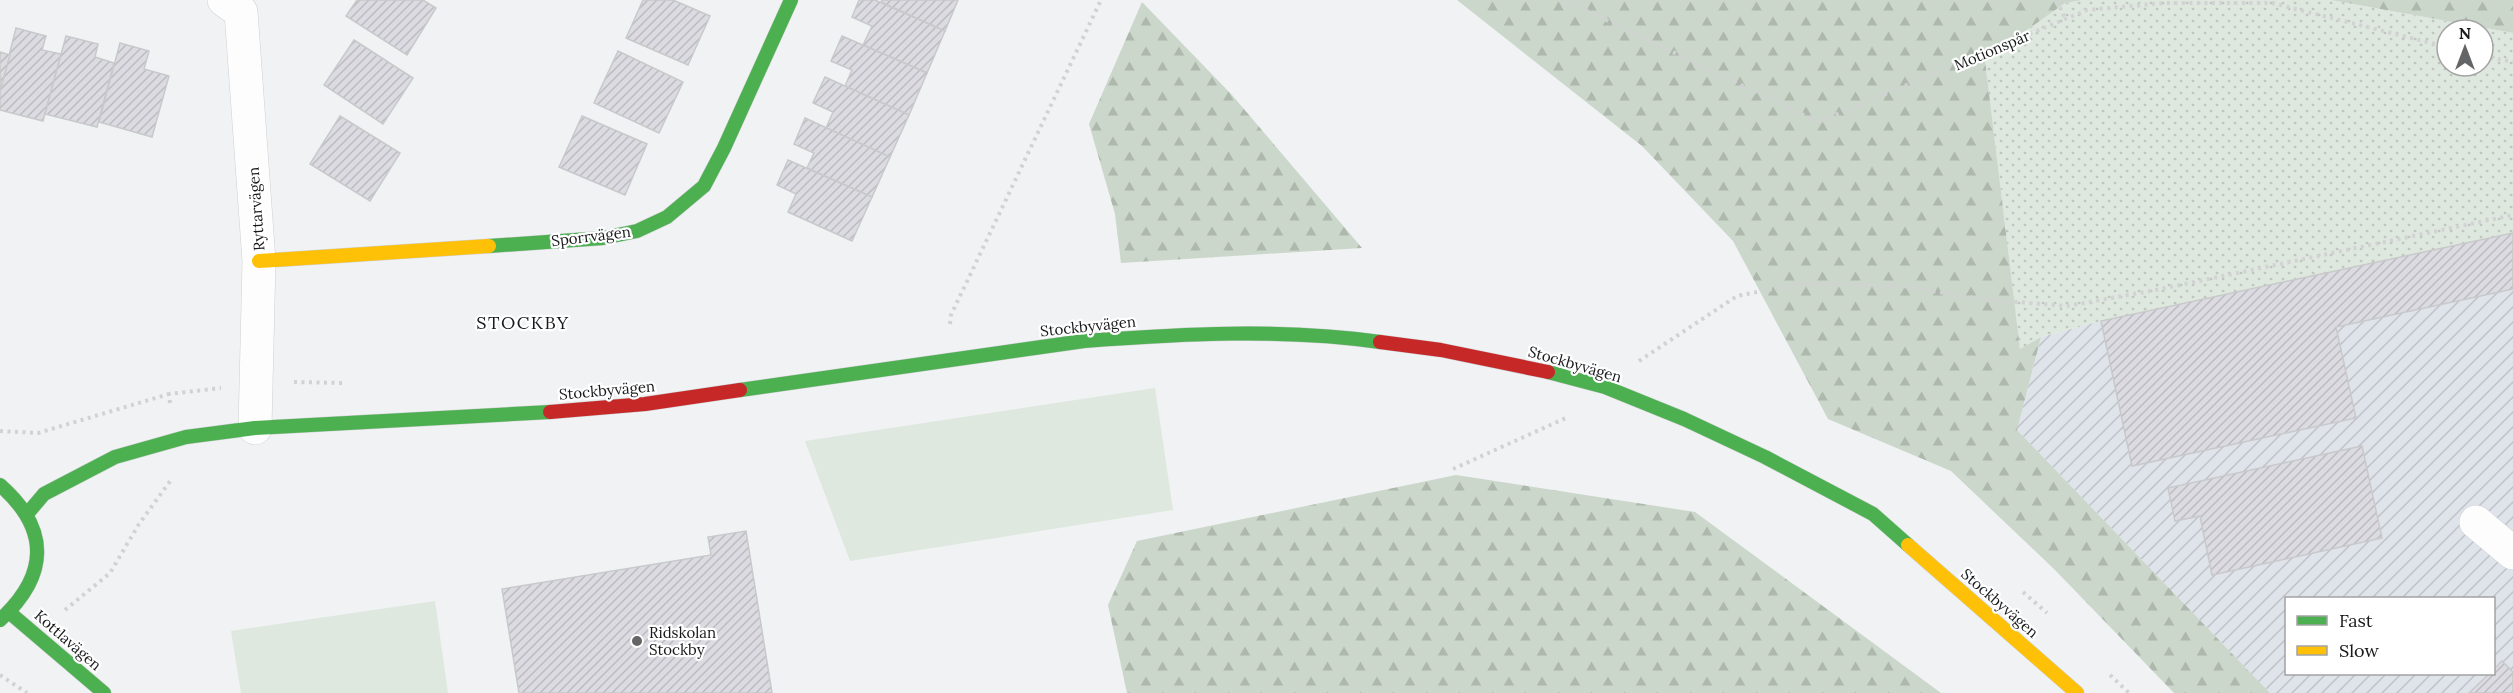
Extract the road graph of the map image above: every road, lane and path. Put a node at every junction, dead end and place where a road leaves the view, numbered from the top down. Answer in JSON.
{"nodes":[{"id":1,"x":790,"y":0,"type":"edge"},
{"id":2,"x":1101,"y":0,"type":"edge"},
{"id":3,"x":1565,"y":0,"type":"edge"},
{"id":4,"x":2057,"y":0,"type":"edge"},
{"id":5,"x":238,"y":4,"type":"edge"},
{"id":6,"x":2065,"y":19,"type":"junction"},
{"id":7,"x":2435,"y":44,"type":"edge"},
{"id":8,"x":2495,"y":58,"type":"edge"},
{"id":9,"x":2513,"y":62,"type":"edge"},
{"id":10,"x":2513,"y":215,"type":"edge"},
{"id":11,"x":260,"y":261,"type":"junction"},
{"id":12,"x":951,"y":360,"type":"junction"},
{"id":13,"x":344,"y":383,"type":"dead end"},
{"id":14,"x":256,"y":384,"type":"junction"},
{"id":15,"x":1605,"y":387,"type":"junction"},
{"id":16,"x":169,"y":394,"type":"junction"},
{"id":17,"x":255,"y":428,"type":"junction"},
{"id":18,"x":0,"y":431,"type":"edge"},
{"id":19,"x":174,"y":441,"type":"junction"},
{"id":20,"x":1453,"y":469,"type":"dead end"},
{"id":21,"x":0,"y":485,"type":"edge"},
{"id":22,"x":27,"y":514,"type":"junction"},
{"id":23,"x":2476,"y":522,"type":"dead end"},
{"id":24,"x":2513,"y":553,"type":"edge"},
{"id":25,"x":2017,"y":588,"type":"dead end"},
{"id":26,"x":5,"y":617,"type":"edge"},
{"id":27,"x":2051,"y":617,"type":"dead end"},
{"id":28,"x":36,"y":634,"type":"junction"},
{"id":29,"x":2102,"y":666,"type":"dead end"},
{"id":30,"x":0,"y":675,"type":"edge"},
{"id":31,"x":27,"y":693,"type":"edge"},
{"id":32,"x":104,"y":693,"type":"edge"},
{"id":33,"x":2076,"y":693,"type":"edge"},
{"id":34,"x":2129,"y":693,"type":"edge"}],
"edges":[{"from":1,"to":11,"type":"street","name":"Sporrvägen"},
{"from":2,"to":12,"type":"path"},
{"from":3,"to":6,"type":"path","name":"Motionspår"},
{"from":4,"to":6,"type":"path"},
{"from":5,"to":11,"type":"street","name":"Ryttarvägen"},
{"from":6,"to":7,"type":"path","name":"Motionspår"},
{"from":8,"to":9,"type":"path"},
{"from":10,"to":15,"type":"path"},
{"from":11,"to":14,"type":"street","name":"Ryttarvägen"},
{"from":12,"to":15,"type":"street","name":"Stockbyvägen"},
{"from":12,"to":17,"type":"street","name":"Stockbyvägen"},
{"from":13,"to":14,"type":"path"},
{"from":14,"to":16,"type":"path"},
{"from":14,"to":17,"type":"street","name":"Ryttarvägen"},
{"from":15,"to":20,"type":"path"},
{"from":15,"to":33,"type":"street","name":"Stockbyvägen"},
{"from":16,"to":18,"type":"path"},
{"from":16,"to":19,"type":"path"},
{"from":17,"to":19,"type":"street","name":"Stockbyvägen"},
{"from":19,"to":22,"type":"street","name":"Stockbyvägen"},
{"from":19,"to":28,"type":"path"},
{"from":21,"to":22,"type":"street"},
{"from":22,"to":26,"type":"street"},
{"from":23,"to":24,"type":"street"},
{"from":25,"to":27,"type":"path"},
{"from":26,"to":28,"type":"street","name":"Kottlavägen"},
{"from":28,"to":32,"type":"street","name":"Kottlavägen"},
{"from":29,"to":34,"type":"path"},
{"from":30,"to":31,"type":"path"}]}
